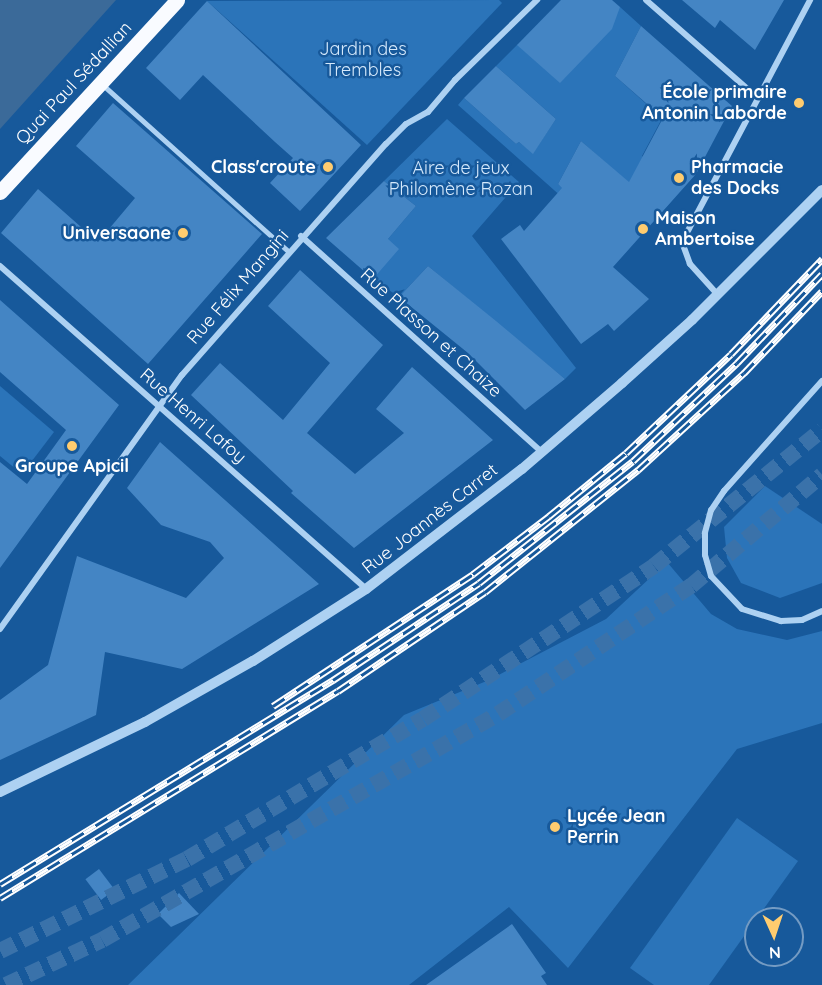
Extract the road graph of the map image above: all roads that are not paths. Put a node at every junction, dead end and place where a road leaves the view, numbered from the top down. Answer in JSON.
{"nodes":[{"id":1,"x":177,"y":0,"type":"edge"},
{"id":2,"x":537,"y":0,"type":"edge"},
{"id":3,"x":646,"y":0,"type":"edge"},
{"id":4,"x":810,"y":0,"type":"edge"},
{"id":5,"x":102,"y":83,"type":"junction"},
{"id":6,"x":758,"y":98,"type":"junction"},
{"id":7,"x":822,"y":190,"type":"edge"},
{"id":8,"x":0,"y":192,"type":"edge"},
{"id":9,"x":301,"y":236,"type":"junction"},
{"id":10,"x":288,"y":250,"type":"junction"},
{"id":11,"x":0,"y":266,"type":"edge"},
{"id":12,"x":718,"y":295,"type":"junction"},
{"id":13,"x":822,"y":381,"type":"edge"},
{"id":14,"x":158,"y":407,"type":"junction"},
{"id":15,"x":542,"y":452,"type":"junction"},
{"id":16,"x":366,"y":589,"type":"junction"},
{"id":17,"x":822,"y":611,"type":"edge"},
{"id":18,"x":0,"y":629,"type":"edge"},
{"id":19,"x":0,"y":792,"type":"edge"}],
"edges":[{"from":1,"to":5,"type":"main road","name":"Quai Paul Sédallian"},
{"from":2,"to":9,"type":"street","name":"Rue Félix Mangini"},
{"from":3,"to":6,"type":"street"},
{"from":4,"to":6,"type":"street"},
{"from":5,"to":8,"type":"main road","name":"Quai Paul Sédallian"},
{"from":5,"to":10,"type":"lane"},
{"from":6,"to":12,"type":"street"},
{"from":7,"to":12,"type":"street","name":"Rue Joannès Carret"},
{"from":9,"to":10,"type":"street","name":"Rue Félix Mangini"},
{"from":9,"to":15,"type":"street","name":"Rue Plasson et Chaize"},
{"from":10,"to":14,"type":"street","name":"Rue Félix Mangini"},
{"from":11,"to":14,"type":"street","name":"Rue Henri Lafoy"},
{"from":12,"to":15,"type":"street","name":"Rue Joannès Carret"},
{"from":13,"to":17,"type":"street"},
{"from":14,"to":16,"type":"street","name":"Rue Henri Lafoy"},
{"from":14,"to":18,"type":"street","name":"Rue Félix Mangini"},
{"from":15,"to":16,"type":"street","name":"Rue Joannès Carret"},
{"from":16,"to":19,"type":"street","name":"Rue Joannès Carret"}]}
